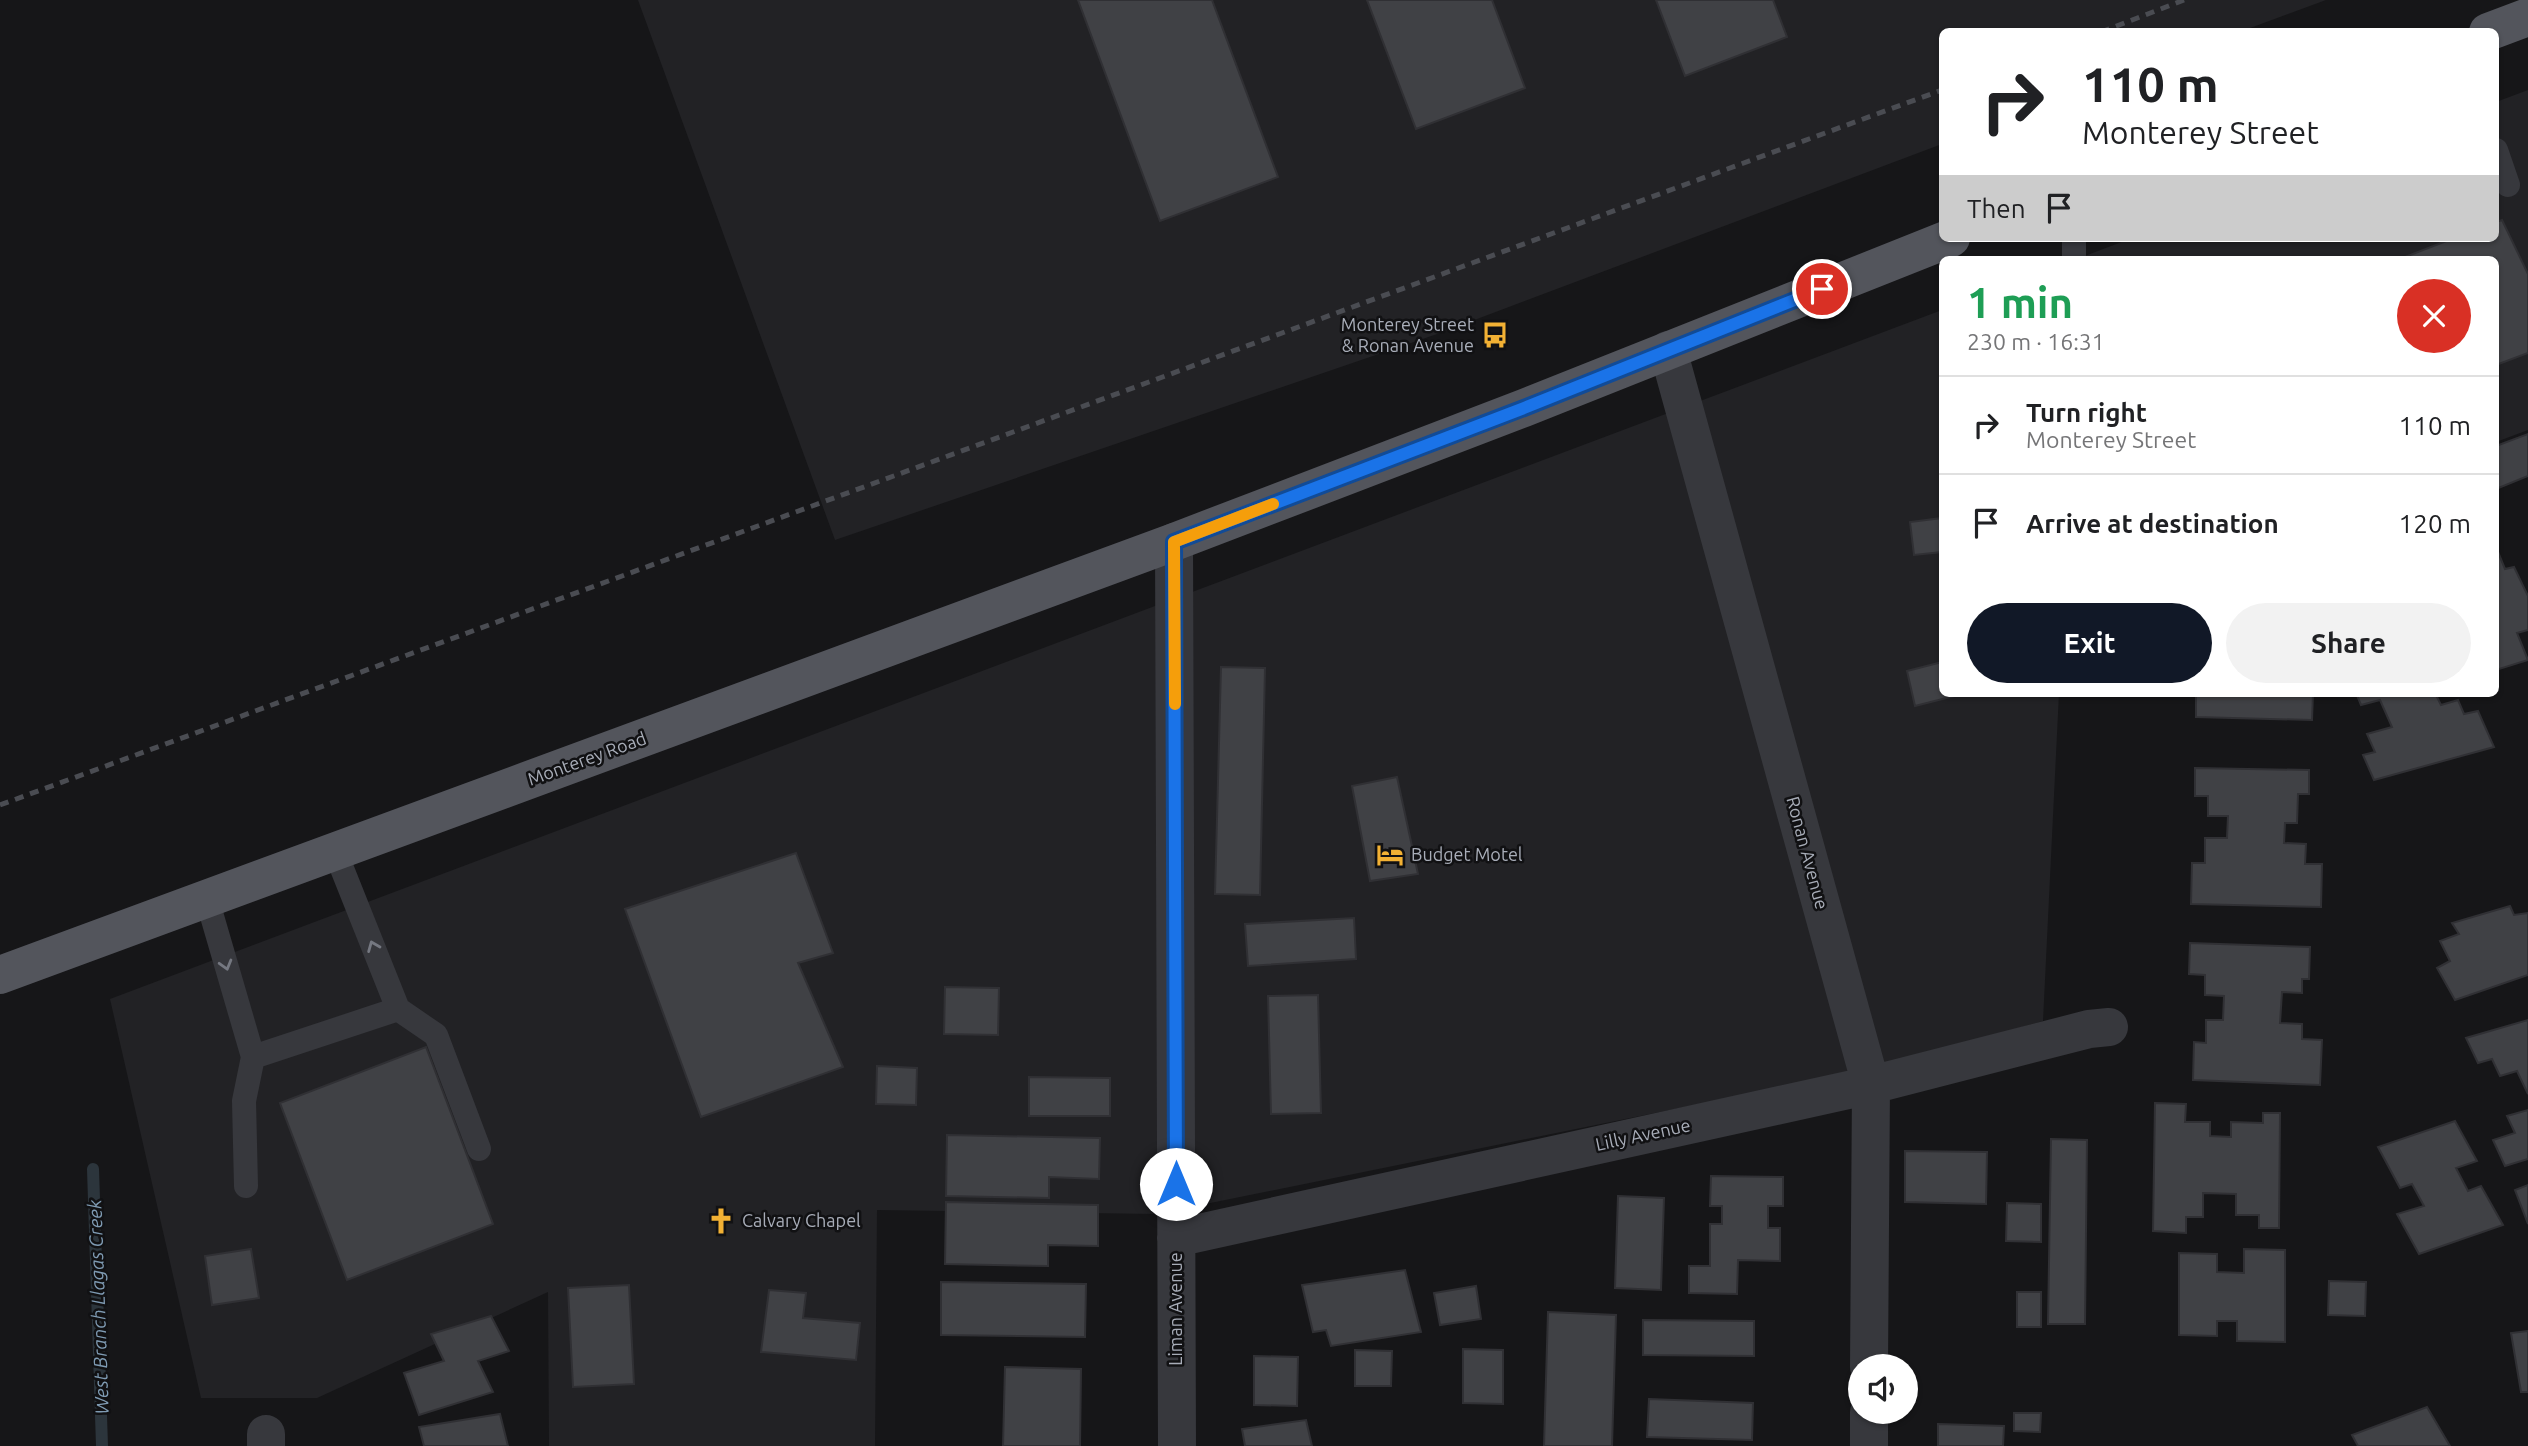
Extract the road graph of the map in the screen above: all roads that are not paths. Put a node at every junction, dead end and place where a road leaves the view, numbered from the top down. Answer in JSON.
{"nodes":[{"id":1,"x":2528,"y":17,"type":"edge"},
{"id":2,"x":2499,"y":28,"type":"edge"},
{"id":3,"x":2499,"y":159,"type":"edge"},
{"id":4,"x":2508,"y":185,"type":"dead end"},
{"id":5,"x":1941,"y":242,"type":"edge"},
{"id":6,"x":1668,"y":349,"type":"junction"},
{"id":7,"x":1174,"y":542,"type":"junction"},
{"id":8,"x":335,"y":852,"type":"junction"},
{"id":9,"x":207,"y":899,"type":"junction"},
{"id":10,"x":0,"y":975,"type":"edge"},
{"id":11,"x":398,"y":1009,"type":"junction"},
{"id":12,"x":2109,"y":1027,"type":"dead end"},
{"id":13,"x":253,"y":1058,"type":"junction"},
{"id":14,"x":1871,"y":1084,"type":"junction"},
{"id":15,"x":479,"y":1149,"type":"dead end"},
{"id":16,"x":246,"y":1186,"type":"dead end"},
{"id":17,"x":1176,"y":1238,"type":"junction"},
{"id":18,"x":1869,"y":1354,"type":"edge"},
{"id":19,"x":1869,"y":1424,"type":"edge"},
{"id":20,"x":1177,"y":1446,"type":"edge"},
{"id":21,"x":1869,"y":1446,"type":"edge"}],
"edges":[{"from":1,"to":2,"type":"main road"},
{"from":3,"to":4,"type":"lane"},
{"from":5,"to":6,"type":"main road","name":"Monterey Road"},
{"from":6,"to":7,"type":"main road","name":"Monterey Road"},
{"from":6,"to":14,"type":"street","name":"Ronan Avenue"},
{"from":7,"to":8,"type":"main road","name":"Monterey Road"},
{"from":7,"to":17,"type":"street","name":"Liman Avenue"},
{"from":8,"to":9,"type":"main road","name":"Monterey Road"},
{"from":11,"to":8,"type":"lane","one_way":true},
{"from":9,"to":10,"type":"main road","name":"Monterey Road"},
{"from":9,"to":13,"type":"lane","one_way":true},
{"from":11,"to":13,"type":"lane"},
{"from":11,"to":15,"type":"lane"},
{"from":12,"to":14,"type":"street","name":"Lilly Avenue"},
{"from":13,"to":16,"type":"lane"},
{"from":14,"to":17,"type":"street","name":"Lilly Avenue"},
{"from":14,"to":18,"type":"street","name":"Ronan Avenue"},
{"from":17,"to":20,"type":"street","name":"Liman Avenue"},
{"from":19,"to":21,"type":"street"}]}
